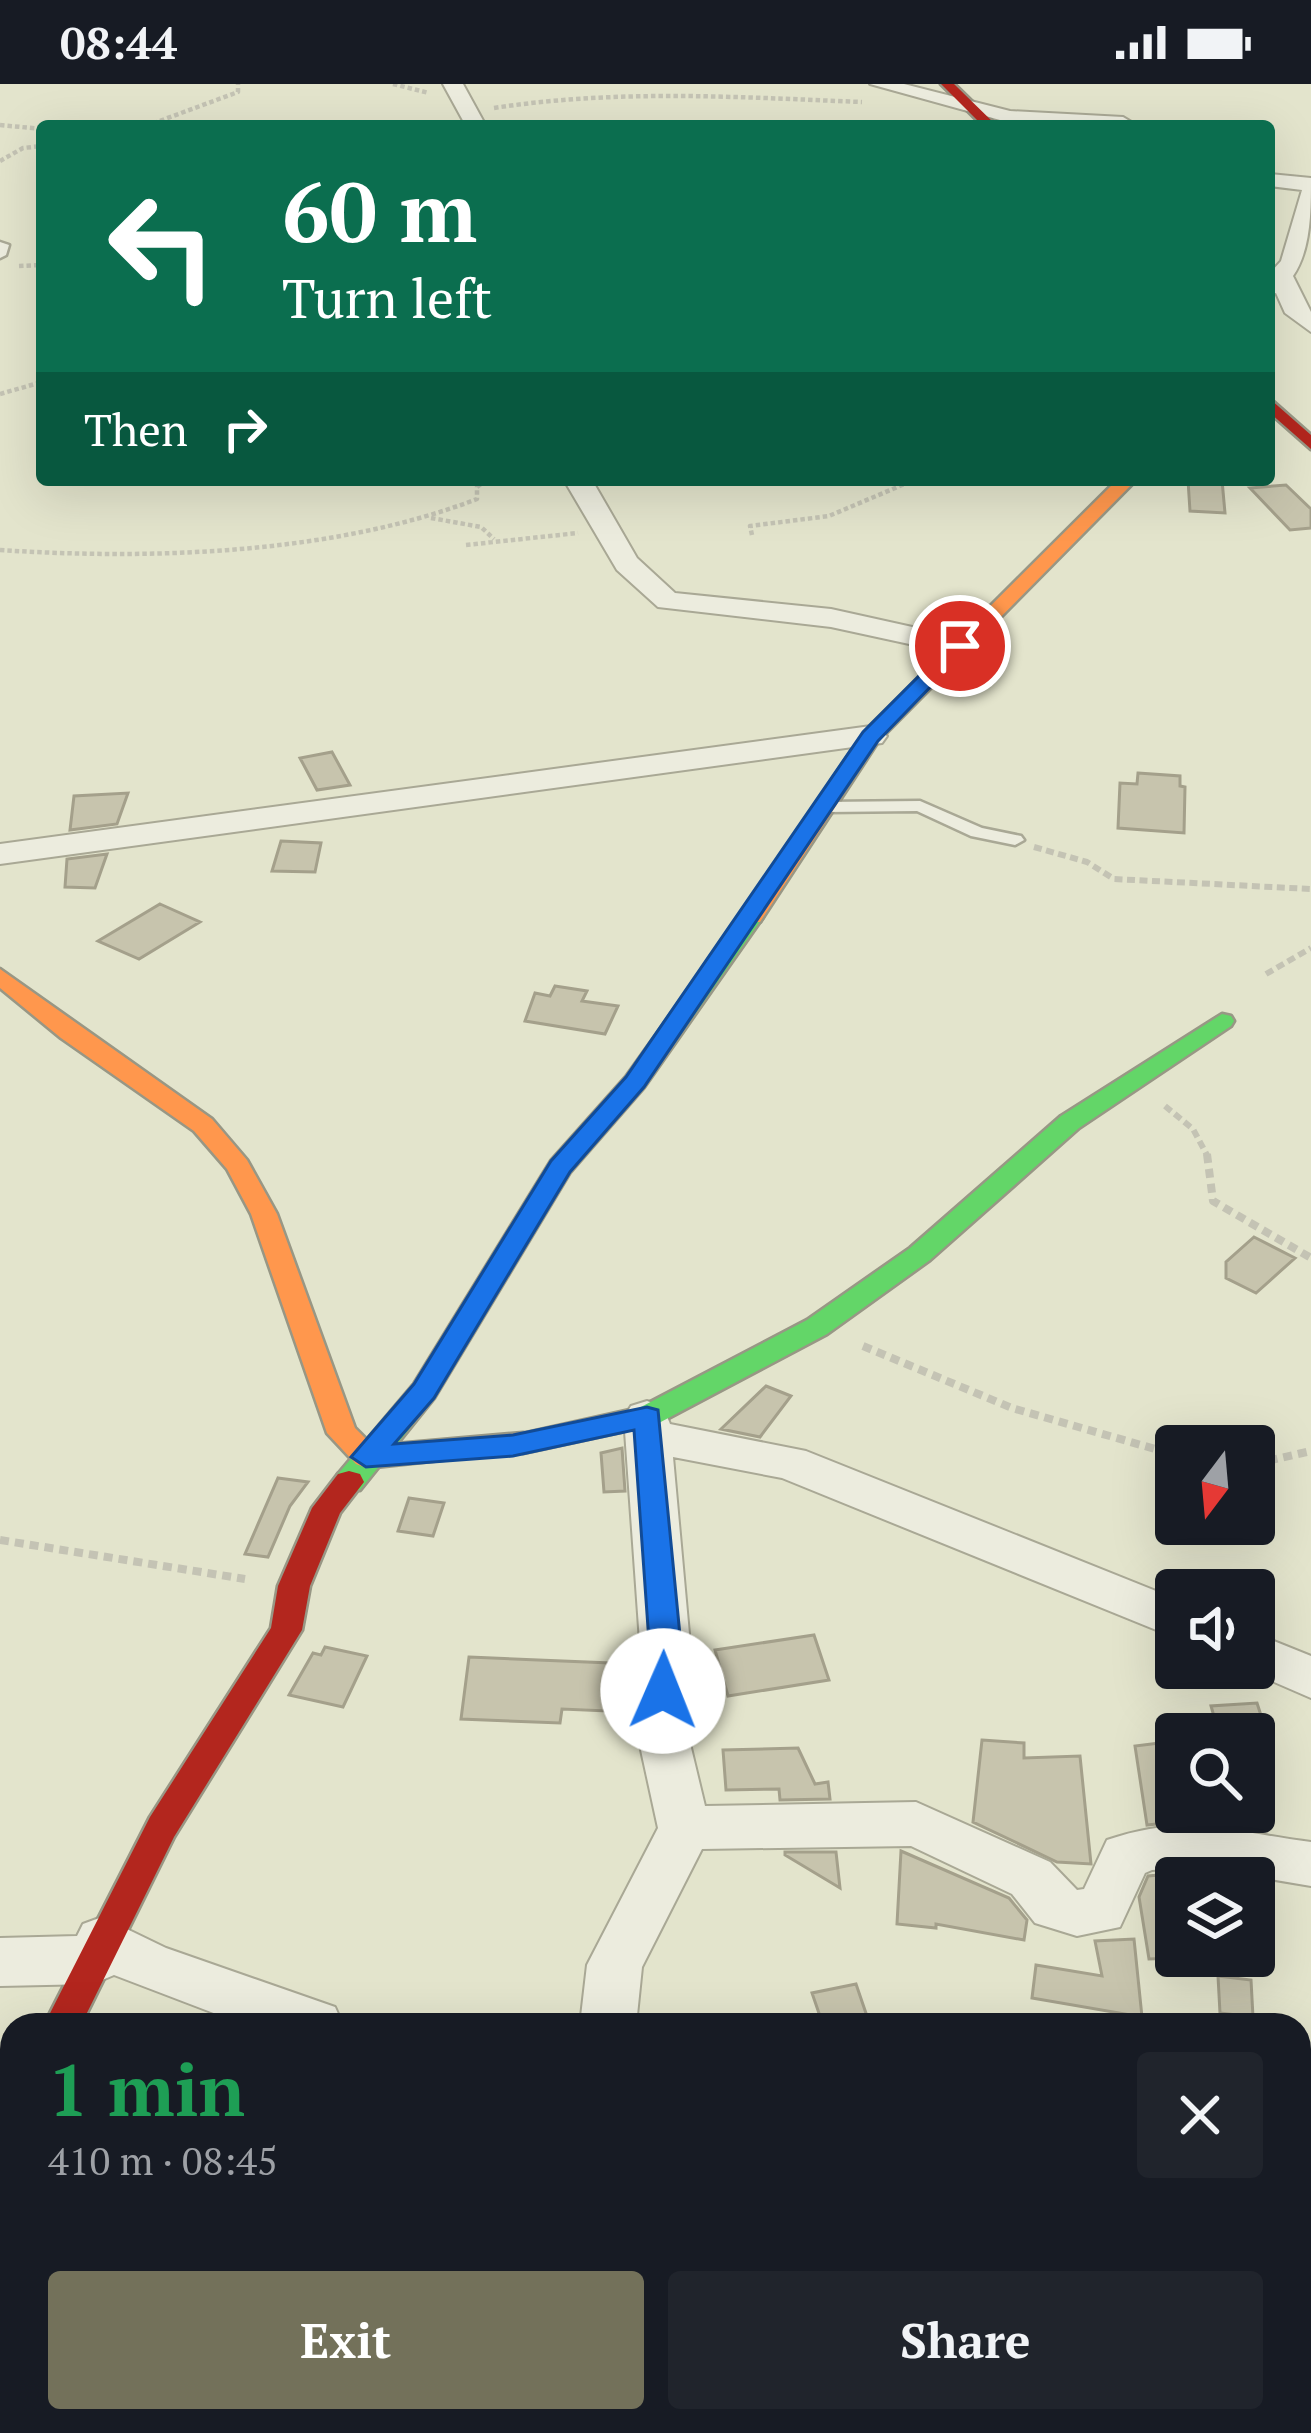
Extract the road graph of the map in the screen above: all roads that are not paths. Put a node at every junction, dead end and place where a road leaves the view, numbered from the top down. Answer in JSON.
{"nodes":[{"id":1,"x":453,"y":84,"type":"edge"},
{"id":2,"x":947,"y":84,"type":"edge"},
{"id":3,"x":891,"y":87,"type":"edge"},
{"id":4,"x":992,"y":116,"type":"edge"},
{"id":5,"x":472,"y":120,"type":"edge"},
{"id":6,"x":1067,"y":120,"type":"edge"},
{"id":7,"x":1275,"y":181,"type":"edge"},
{"id":8,"x":1311,"y":188,"type":"edge"},
{"id":9,"x":1275,"y":281,"type":"edge"},
{"id":10,"x":1311,"y":325,"type":"edge"},
{"id":11,"x":1275,"y":408,"type":"edge"},
{"id":12,"x":1306,"y":434,"type":"edge"},
{"id":13,"x":581,"y":486,"type":"edge"},
{"id":14,"x":1121,"y":486,"type":"edge"},
{"id":15,"x":960,"y":646,"type":"junction"},
{"id":16,"x":871,"y":736,"type":"junction"},
{"id":17,"x":827,"y":807,"type":"junction"},
{"id":18,"x":1015,"y":840,"type":"road end"},
{"id":19,"x":0,"y":854,"type":"edge"},
{"id":20,"x":0,"y":976,"type":"edge"},
{"id":21,"x":1222,"y":1022,"type":"dead end"},
{"id":22,"x":648,"y":1426,"type":"junction"},
{"id":23,"x":366,"y":1457,"type":"junction"},
{"id":24,"x":1155,"y":1611,"type":"edge"},
{"id":25,"x":1275,"y":1662,"type":"edge"},
{"id":26,"x":1311,"y":1678,"type":"edge"},
{"id":27,"x":684,"y":1828,"type":"junction"},
{"id":28,"x":1311,"y":1864,"type":"edge"},
{"id":29,"x":97,"y":1950,"type":"junction"},
{"id":30,"x":0,"y":1962,"type":"edge"},
{"id":31,"x":68,"y":2013,"type":"edge"},
{"id":32,"x":281,"y":2013,"type":"edge"},
{"id":33,"x":609,"y":2013,"type":"edge"}],
"edges":[{"from":1,"to":5,"type":"street"},
{"from":2,"to":4,"type":"street"},
{"from":3,"to":4,"type":"street"},
{"from":4,"to":6,"type":"street"},
{"from":7,"to":8,"type":"street"},
{"from":8,"to":9,"type":"street"},
{"from":9,"to":10,"type":"street"},
{"from":11,"to":12,"type":"street"},
{"from":13,"to":15,"type":"street"},
{"from":14,"to":15,"type":"street"},
{"from":15,"to":16,"type":"street"},
{"from":16,"to":17,"type":"street"},
{"from":16,"to":19,"type":"street"},
{"from":17,"to":18,"type":"lane"},
{"from":17,"to":23,"type":"street"},
{"from":20,"to":23,"type":"street"},
{"from":21,"to":22,"type":"street"},
{"from":22,"to":23,"type":"street"},
{"from":22,"to":24,"type":"street"},
{"from":22,"to":27,"type":"street"},
{"from":23,"to":29,"type":"street"},
{"from":25,"to":26,"type":"street"},
{"from":27,"to":28,"type":"street"},
{"from":27,"to":33,"type":"street"},
{"from":29,"to":30,"type":"street"},
{"from":29,"to":31,"type":"street"},
{"from":29,"to":32,"type":"street"}]}
